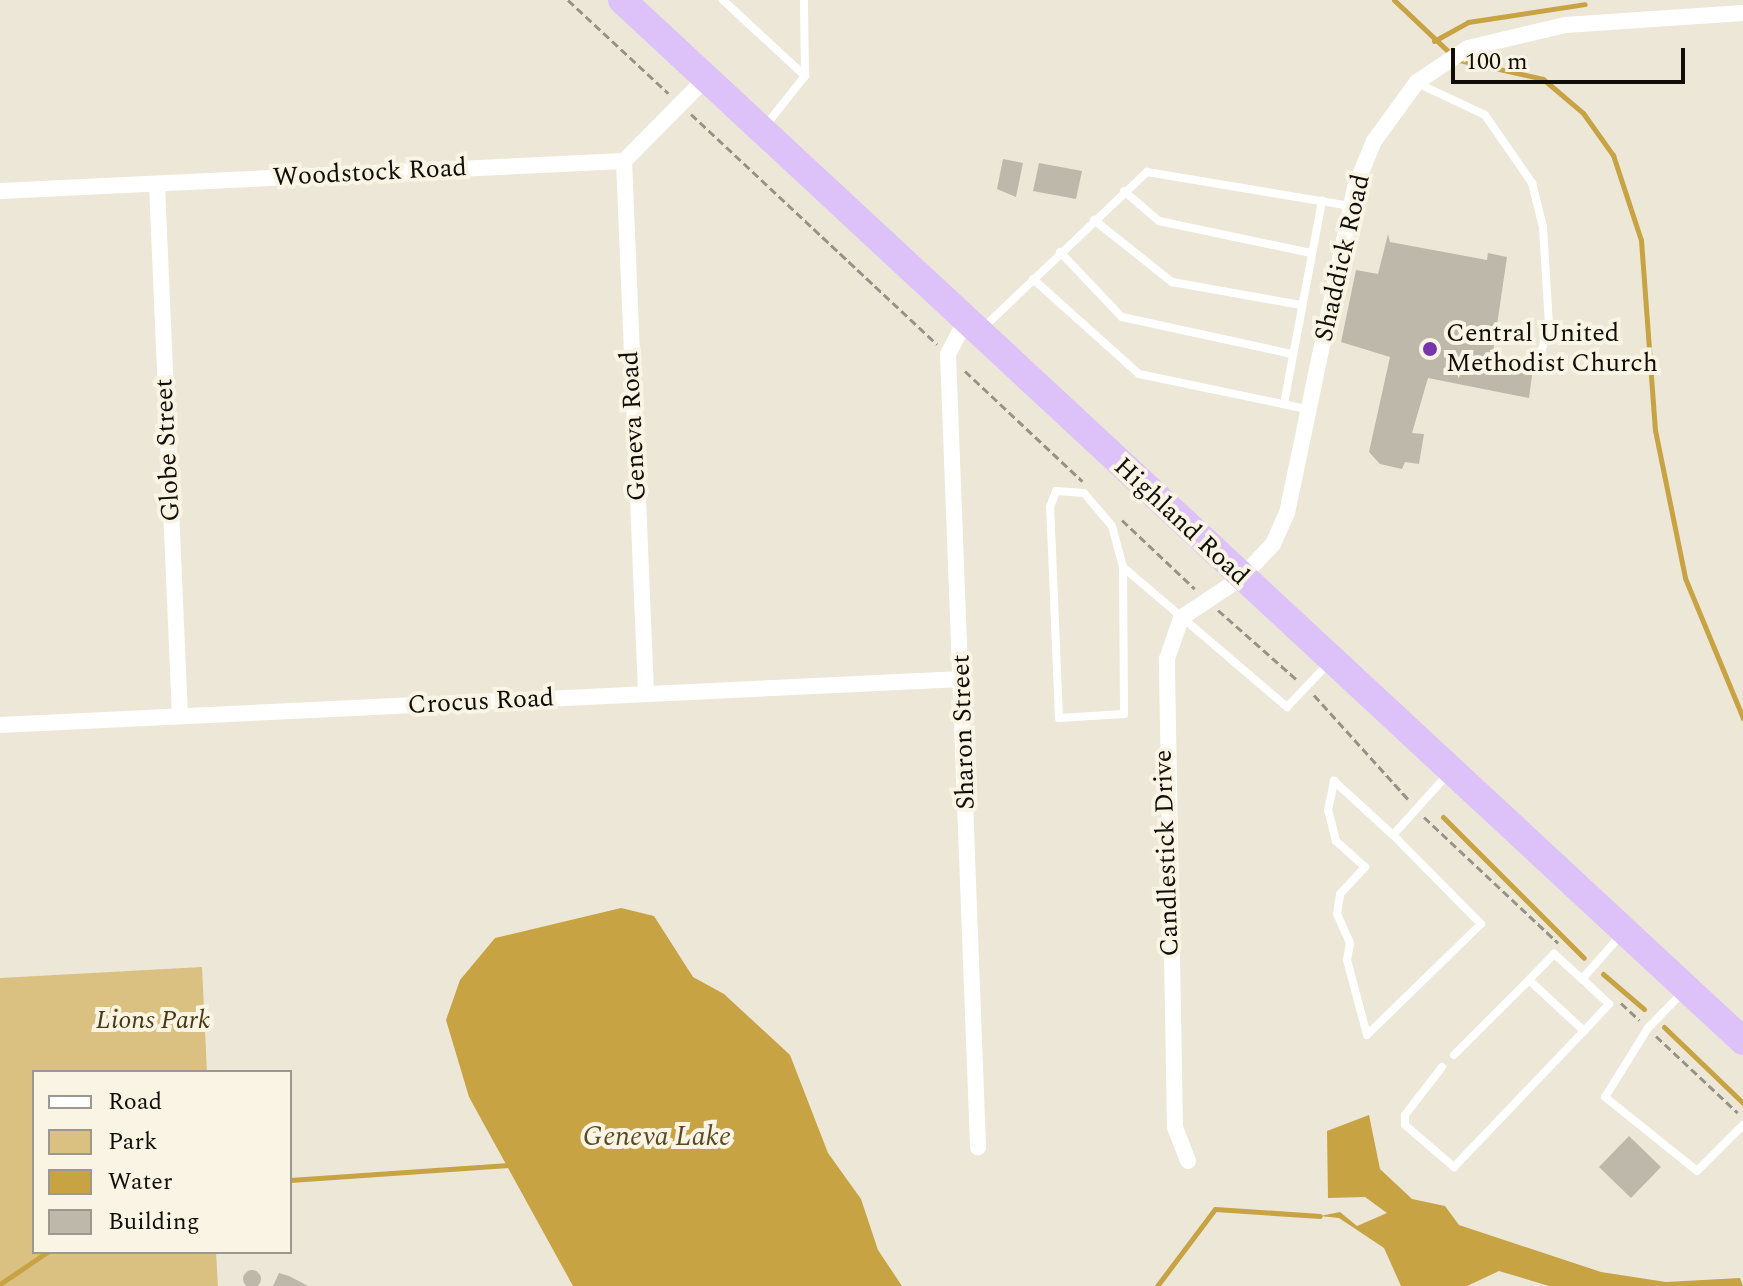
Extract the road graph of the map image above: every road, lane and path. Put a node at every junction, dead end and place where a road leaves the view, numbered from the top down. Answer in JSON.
{"nodes":[{"id":1,"x":568,"y":0,"type":"edge"},
{"id":2,"x":622,"y":0,"type":"edge"},
{"id":3,"x":723,"y":0,"type":"edge"},
{"id":4,"x":804,"y":0,"type":"edge"},
{"id":5,"x":1743,"y":13,"type":"edge"},
{"id":6,"x":805,"y":76,"type":"junction"},
{"id":7,"x":706,"y":78,"type":"junction"},
{"id":8,"x":1417,"y":82,"type":"junction"},
{"id":9,"x":681,"y":105,"type":"junction"},
{"id":10,"x":761,"y":130,"type":"junction"},
{"id":11,"x":624,"y":161,"type":"junction"},
{"id":12,"x":157,"y":185,"type":"junction"},
{"id":13,"x":0,"y":191,"type":"edge"},
{"id":14,"x":1124,"y":191,"type":"junction"},
{"id":15,"x":1322,"y":201,"type":"junction"},
{"id":16,"x":1351,"y":206,"type":"junction"},
{"id":17,"x":1094,"y":220,"type":"junction"},
{"id":18,"x":1060,"y":252,"type":"junction"},
{"id":19,"x":1311,"y":253,"type":"junction"},
{"id":20,"x":1033,"y":279,"type":"junction"},
{"id":21,"x":1301,"y":305,"type":"junction"},
{"id":22,"x":971,"y":327,"type":"junction"},
{"id":23,"x":948,"y":354,"type":"junction"},
{"id":24,"x":1291,"y":354,"type":"junction"},
{"id":25,"x":1540,"y":357,"type":"dead end"},
{"id":26,"x":1284,"y":404,"type":"junction"},
{"id":27,"x":1311,"y":410,"type":"junction"},
{"id":28,"x":1093,"y":492,"type":"dead end"},
{"id":29,"x":1116,"y":513,"type":"dead end"},
{"id":30,"x":1123,"y":567,"type":"junction"},
{"id":31,"x":1241,"y":578,"type":"junction"},
{"id":32,"x":1205,"y":598,"type":"junction"},
{"id":33,"x":1181,"y":618,"type":"junction"},
{"id":34,"x":1331,"y":661,"type":"junction"},
{"id":35,"x":962,"y":679,"type":"junction"},
{"id":36,"x":1305,"y":687,"type":"junction"},
{"id":37,"x":646,"y":692,"type":"junction"},
{"id":38,"x":180,"y":716,"type":"junction"},
{"id":39,"x":0,"y":725,"type":"edge"},
{"id":40,"x":1450,"y":772,"type":"junction"},
{"id":41,"x":1416,"y":809,"type":"junction"},
{"id":42,"x":1393,"y":835,"type":"junction"},
{"id":43,"x":1624,"y":932,"type":"junction"},
{"id":44,"x":1585,"y":976,"type":"junction"},
{"id":45,"x":1529,"y":980,"type":"junction"},
{"id":46,"x":1686,"y":989,"type":"junction"},
{"id":47,"x":1618,"y":1000,"type":"dead end"},
{"id":48,"x":1648,"y":1028,"type":"junction"},
{"id":49,"x":1584,"y":1031,"type":"junction"},
{"id":50,"x":1743,"y":1041,"type":"edge"},
{"id":51,"x":1454,"y":1055,"type":"dead end"},
{"id":52,"x":1442,"y":1067,"type":"dead end"},
{"id":53,"x":1743,"y":1118,"type":"edge"},
{"id":54,"x":1743,"y":1125,"type":"edge"},
{"id":55,"x":978,"y":1147,"type":"dead end"},
{"id":56,"x":1188,"y":1161,"type":"dead end"}],
"edges":[{"from":1,"to":9,"type":"path"},
{"from":2,"to":7,"type":"highway","name":"Highland Road"},
{"from":3,"to":6,"type":"lane"},
{"from":4,"to":6,"type":"lane"},
{"from":5,"to":8,"type":"street","name":"Shaddick Road"},
{"from":6,"to":10,"type":"lane"},
{"from":7,"to":9,"type":"street"},
{"from":7,"to":10,"type":"highway","name":"Highland Road"},
{"from":8,"to":16,"type":"street","name":"Shaddick Road"},
{"from":8,"to":25,"type":"lane"},
{"from":9,"to":11,"type":"street"},
{"from":9,"to":23,"type":"path"},
{"from":10,"to":22,"type":"highway","name":"Highland Road"},
{"from":11,"to":12,"type":"street","name":"Woodstock Road"},
{"from":11,"to":37,"type":"street","name":"Geneva Road"},
{"from":12,"to":13,"type":"street","name":"Woodstock Road"},
{"from":12,"to":38,"type":"street","name":"Globe Street"},
{"from":14,"to":15,"type":"lane"},
{"from":14,"to":17,"type":"lane"},
{"from":14,"to":19,"type":"lane"},
{"from":15,"to":16,"type":"lane"},
{"from":15,"to":19,"type":"lane"},
{"from":16,"to":27,"type":"street","name":"Shaddick Road"},
{"from":17,"to":18,"type":"lane"},
{"from":17,"to":21,"type":"lane"},
{"from":18,"to":20,"type":"lane"},
{"from":18,"to":24,"type":"lane"},
{"from":19,"to":21,"type":"lane"},
{"from":20,"to":22,"type":"lane"},
{"from":20,"to":26,"type":"lane"},
{"from":21,"to":24,"type":"lane"},
{"from":22,"to":23,"type":"street"},
{"from":22,"to":31,"type":"highway","name":"Highland Road"},
{"from":23,"to":28,"type":"path"},
{"from":23,"to":35,"type":"street","name":"Sharon Street"},
{"from":24,"to":26,"type":"lane"},
{"from":26,"to":27,"type":"lane"},
{"from":27,"to":31,"type":"street","name":"Shaddick Road"},
{"from":29,"to":32,"type":"path"},
{"from":30,"to":30,"type":"lane"},
{"from":30,"to":33,"type":"lane"},
{"from":31,"to":32,"type":"street"},
{"from":31,"to":34,"type":"highway","name":"Highland Road"},
{"from":32,"to":33,"type":"street"},
{"from":32,"to":36,"type":"path"},
{"from":33,"to":36,"type":"lane"},
{"from":33,"to":56,"type":"street","name":"Candlestick Drive"},
{"from":34,"to":36,"type":"lane"},
{"from":34,"to":40,"type":"highway","name":"Highland Road"},
{"from":35,"to":37,"type":"street","name":"Crocus Road"},
{"from":35,"to":55,"type":"street","name":"Sharon Street"},
{"from":36,"to":41,"type":"path"},
{"from":37,"to":38,"type":"street","name":"Crocus Road"},
{"from":38,"to":39,"type":"street","name":"Crocus Road"},
{"from":40,"to":41,"type":"lane"},
{"from":40,"to":43,"type":"highway","name":"Highland Road"},
{"from":41,"to":42,"type":"lane"},
{"from":41,"to":44,"type":"path"},
{"from":42,"to":42,"type":"lane"},
{"from":43,"to":44,"type":"lane"},
{"from":43,"to":46,"type":"highway","name":"Highland Road"},
{"from":44,"to":45,"type":"lane"},
{"from":44,"to":49,"type":"lane"},
{"from":45,"to":49,"type":"lane"},
{"from":45,"to":51,"type":"lane"},
{"from":46,"to":48,"type":"lane"},
{"from":46,"to":50,"type":"highway","name":"Highland Road"},
{"from":47,"to":48,"type":"path"},
{"from":48,"to":53,"type":"path"},
{"from":48,"to":54,"type":"lane"},
{"from":49,"to":52,"type":"lane"}]}
